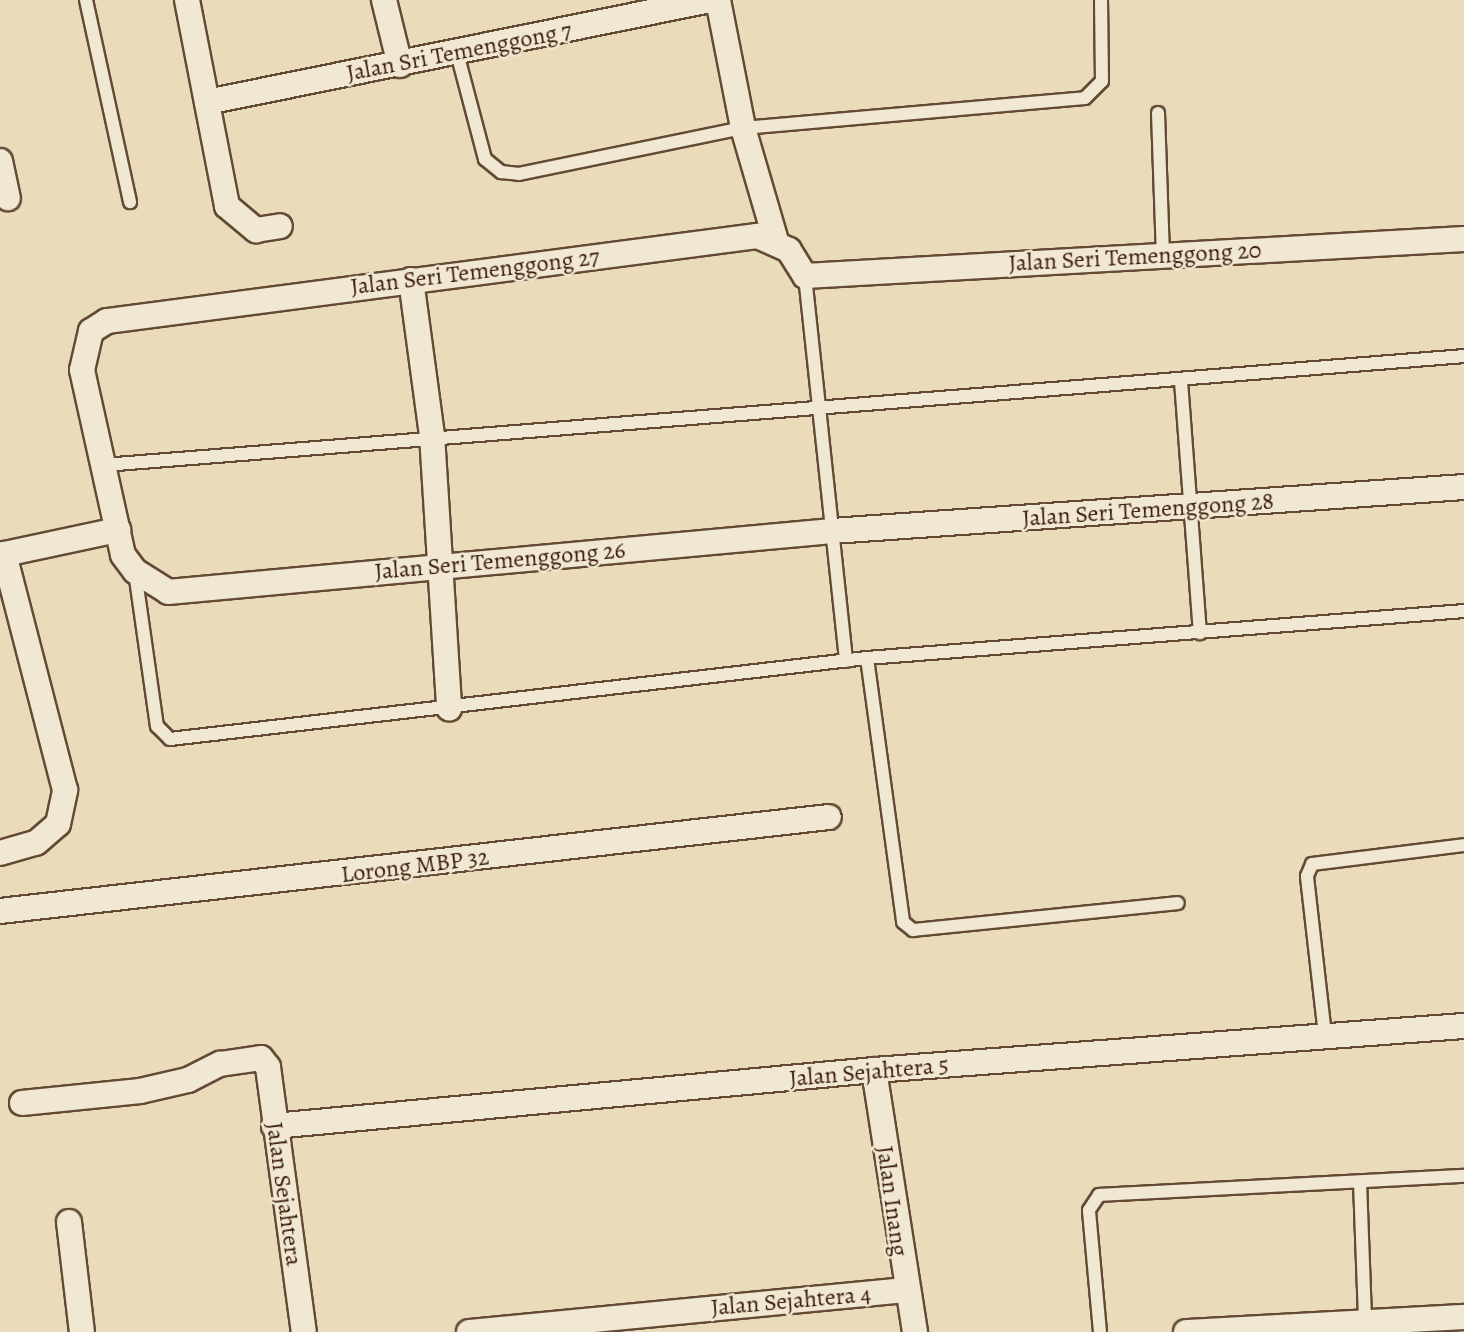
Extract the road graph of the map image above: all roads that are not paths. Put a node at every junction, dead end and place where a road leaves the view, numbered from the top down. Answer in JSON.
{"nodes":[{"id":1,"x":86,"y":0,"type":"edge"},
{"id":2,"x":187,"y":0,"type":"edge"},
{"id":3,"x":384,"y":0,"type":"edge"},
{"id":4,"x":710,"y":0,"type":"edge"},
{"id":5,"x":718,"y":0,"type":"edge"},
{"id":6,"x":1101,"y":0,"type":"edge"},
{"id":7,"x":457,"y":53,"type":"junction"},
{"id":8,"x":400,"y":65,"type":"junction"},
{"id":9,"x":207,"y":102,"type":"junction"},
{"id":10,"x":1158,"y":113,"type":"dead end"},
{"id":11,"x":743,"y":128,"type":"junction"},
{"id":12,"x":0,"y":161,"type":"edge"},
{"id":13,"x":8,"y":198,"type":"dead end"},
{"id":14,"x":130,"y":202,"type":"dead end"},
{"id":15,"x":280,"y":226,"type":"dead end"},
{"id":16,"x":1464,"y":239,"type":"edge"},
{"id":17,"x":776,"y":241,"type":"junction"},
{"id":18,"x":1163,"y":256,"type":"junction"},
{"id":19,"x":805,"y":276,"type":"junction"},
{"id":20,"x":411,"y":280,"type":"junction"},
{"id":21,"x":1464,"y":356,"type":"edge"},
{"id":22,"x":1181,"y":380,"type":"junction"},
{"id":23,"x":823,"y":406,"type":"junction"},
{"id":24,"x":432,"y":435,"type":"junction"},
{"id":25,"x":104,"y":465,"type":"junction"},
{"id":26,"x":1464,"y":487,"type":"edge"},
{"id":27,"x":1189,"y":508,"type":"junction"},
{"id":28,"x":118,"y":530,"type":"junction"},
{"id":29,"x":832,"y":531,"type":"junction"},
{"id":30,"x":2,"y":554,"type":"edge"},
{"id":31,"x":440,"y":566,"type":"junction"},
{"id":32,"x":135,"y":571,"type":"junction"},
{"id":33,"x":1464,"y":611,"type":"edge"},
{"id":34,"x":1200,"y":633,"type":"junction"},
{"id":35,"x":867,"y":658,"type":"junction"},
{"id":36,"x":846,"y":661,"type":"junction"},
{"id":37,"x":449,"y":708,"type":"junction"},
{"id":38,"x":829,"y":817,"type":"dead end"},
{"id":39,"x":1464,"y":845,"type":"edge"},
{"id":40,"x":0,"y":853,"type":"edge"},
{"id":41,"x":1178,"y":903,"type":"dead end"},
{"id":42,"x":0,"y":911,"type":"edge"},
{"id":43,"x":1464,"y":1026,"type":"edge"},
{"id":44,"x":1325,"y":1035,"type":"junction"},
{"id":45,"x":874,"y":1070,"type":"junction"},
{"id":46,"x":22,"y":1103,"type":"dead end"},
{"id":47,"x":274,"y":1126,"type":"junction"},
{"id":48,"x":1464,"y":1176,"type":"edge"},
{"id":49,"x":1360,"y":1182,"type":"junction"},
{"id":50,"x":69,"y":1222,"type":"dead end"},
{"id":51,"x":904,"y":1290,"type":"junction"},
{"id":52,"x":1464,"y":1317,"type":"edge"},
{"id":53,"x":1365,"y":1320,"type":"junction"},
{"id":54,"x":82,"y":1332,"type":"edge"},
{"id":55,"x":304,"y":1332,"type":"edge"},
{"id":56,"x":469,"y":1332,"type":"edge"},
{"id":57,"x":915,"y":1332,"type":"edge"},
{"id":58,"x":1100,"y":1332,"type":"edge"},
{"id":59,"x":1186,"y":1332,"type":"edge"}],
"edges":[{"from":1,"to":14,"type":"lane"},
{"from":2,"to":9,"type":"street"},
{"from":3,"to":8,"type":"street"},
{"from":4,"to":7,"type":"street","name":"Jalan Sri Temenggong 7"},
{"from":5,"to":11,"type":"street"},
{"from":6,"to":11,"type":"lane"},
{"from":7,"to":8,"type":"street","name":"Jalan Sri Temenggong 7"},
{"from":7,"to":11,"type":"lane"},
{"from":8,"to":9,"type":"street","name":"Jalan Sri Temenggong 7"},
{"from":9,"to":15,"type":"street"},
{"from":10,"to":18,"type":"lane"},
{"from":11,"to":17,"type":"street"},
{"from":12,"to":13,"type":"street"},
{"from":16,"to":18,"type":"street","name":"Jalan Seri Temenggong 20"},
{"from":17,"to":19,"type":"street"},
{"from":17,"to":20,"type":"street","name":"Jalan Seri Temenggong 27"},
{"from":18,"to":19,"type":"street","name":"Jalan Seri Temenggong 20"},
{"from":19,"to":23,"type":"lane"},
{"from":20,"to":24,"type":"street"},
{"from":20,"to":25,"type":"street","name":"Jalan Seri Temenggong 27"},
{"from":21,"to":22,"type":"lane"},
{"from":22,"to":23,"type":"lane"},
{"from":22,"to":27,"type":"lane"},
{"from":23,"to":24,"type":"lane"},
{"from":23,"to":29,"type":"lane"},
{"from":24,"to":25,"type":"lane"},
{"from":24,"to":31,"type":"street"},
{"from":25,"to":28,"type":"street","name":"Jalan Seri Temenggong 27"},
{"from":26,"to":27,"type":"street","name":"Jalan Seri Temenggong 28"},
{"from":27,"to":29,"type":"street","name":"Jalan Seri Temenggong 28"},
{"from":27,"to":34,"type":"lane"},
{"from":28,"to":30,"type":"street"},
{"from":28,"to":32,"type":"street","name":"Jalan Seri Temenggong 27"},
{"from":29,"to":31,"type":"street","name":"Jalan Seri Temenggong 26"},
{"from":29,"to":36,"type":"lane"},
{"from":30,"to":40,"type":"street"},
{"from":31,"to":32,"type":"street","name":"Jalan Seri Temenggong 26"},
{"from":31,"to":37,"type":"street"},
{"from":32,"to":37,"type":"lane"},
{"from":33,"to":34,"type":"lane"},
{"from":34,"to":35,"type":"lane"},
{"from":35,"to":36,"type":"lane"},
{"from":35,"to":41,"type":"lane"},
{"from":36,"to":37,"type":"lane"},
{"from":38,"to":42,"type":"street","name":"Lorong MBP 32"},
{"from":39,"to":44,"type":"lane"},
{"from":43,"to":44,"type":"street","name":"Jalan Sejahtera 5"},
{"from":44,"to":45,"type":"street","name":"Jalan Sejahtera 5"},
{"from":45,"to":47,"type":"street","name":"Jalan Sejahtera 5"},
{"from":45,"to":51,"type":"street","name":"Jalan Inang"},
{"from":46,"to":47,"type":"street","name":"Jalan Sejahtera"},
{"from":47,"to":55,"type":"street","name":"Jalan Sejahtera"},
{"from":48,"to":49,"type":"lane"},
{"from":49,"to":53,"type":"lane"},
{"from":49,"to":58,"type":"lane"},
{"from":50,"to":54,"type":"street"},
{"from":51,"to":56,"type":"street","name":"Jalan Sejahtera 4"},
{"from":51,"to":57,"type":"street","name":"Jalan Inang"},
{"from":52,"to":53,"type":"street"},
{"from":53,"to":59,"type":"street"}]}
